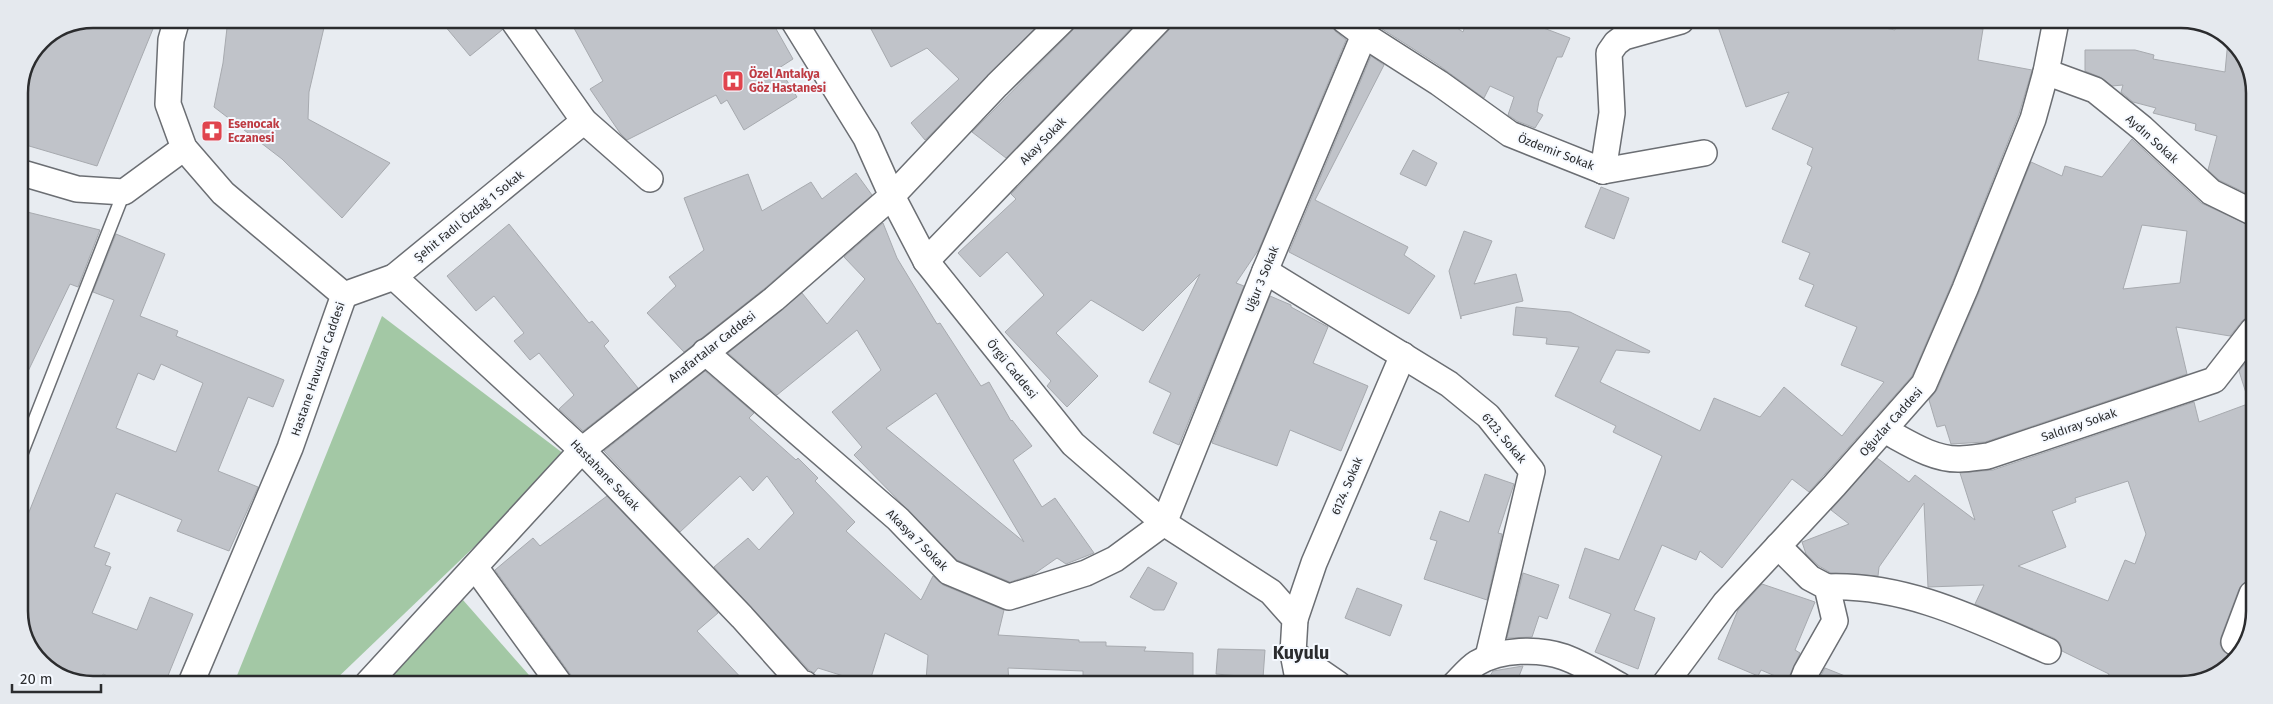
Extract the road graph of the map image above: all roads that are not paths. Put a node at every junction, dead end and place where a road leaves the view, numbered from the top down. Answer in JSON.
{"nodes":[{"id":1,"x":174,"y":28,"type":"edge"},
{"id":2,"x":518,"y":28,"type":"edge"},
{"id":3,"x":798,"y":28,"type":"edge"},
{"id":4,"x":1055,"y":28,"type":"edge"},
{"id":5,"x":1151,"y":28,"type":"edge"},
{"id":6,"x":1355,"y":28,"type":"edge"},
{"id":7,"x":1656,"y":28,"type":"edge"},
{"id":8,"x":2055,"y":28,"type":"edge"},
{"id":9,"x":1364,"y":35,"type":"junction"},
{"id":10,"x":2046,"y":72,"type":"junction"},
{"id":11,"x":584,"y":121,"type":"junction"},
{"id":12,"x":184,"y":148,"type":"junction"},
{"id":13,"x":1704,"y":153,"type":"dead end"},
{"id":14,"x":1603,"y":171,"type":"junction"},
{"id":15,"x":28,"y":175,"type":"edge"},
{"id":16,"x":650,"y":179,"type":"dead end"},
{"id":17,"x":124,"y":192,"type":"junction"},
{"id":18,"x":892,"y":196,"type":"junction"},
{"id":19,"x":2245,"y":209,"type":"edge"},
{"id":20,"x":926,"y":261,"type":"junction"},
{"id":21,"x":1265,"y":271,"type":"junction"},
{"id":22,"x":394,"y":277,"type":"junction"},
{"id":23,"x":344,"y":295,"type":"junction"},
{"id":24,"x":2245,"y":340,"type":"edge"},
{"id":25,"x":705,"y":352,"type":"junction"},
{"id":26,"x":1403,"y":355,"type":"junction"},
{"id":27,"x":1884,"y":430,"type":"junction"},
{"id":28,"x":28,"y":437,"type":"edge"},
{"id":29,"x":582,"y":450,"type":"junction"},
{"id":30,"x":1164,"y":523,"type":"junction"},
{"id":31,"x":1778,"y":546,"type":"junction"},
{"id":32,"x":475,"y":567,"type":"junction"},
{"id":33,"x":1828,"y":587,"type":"junction"},
{"id":34,"x":2246,"y":610,"type":"edge"},
{"id":35,"x":1295,"y":619,"type":"junction"},
{"id":36,"x":2234,"y":642,"type":"dead end"},
{"id":37,"x":2048,"y":651,"type":"dead end"},
{"id":38,"x":1293,"y":653,"type":"junction"},
{"id":39,"x":1488,"y":657,"type":"junction"},
{"id":40,"x":195,"y":676,"type":"edge"},
{"id":41,"x":374,"y":676,"type":"edge"},
{"id":42,"x":554,"y":676,"type":"edge"},
{"id":43,"x":795,"y":676,"type":"edge"},
{"id":44,"x":1297,"y":676,"type":"edge"},
{"id":45,"x":1326,"y":676,"type":"edge"},
{"id":46,"x":1463,"y":676,"type":"edge"},
{"id":47,"x":1603,"y":676,"type":"edge"},
{"id":48,"x":1671,"y":676,"type":"edge"},
{"id":49,"x":1804,"y":676,"type":"edge"}],
"edges":[{"from":1,"to":12,"type":"street","name":"Hastane Havuzlar Caddesi"},
{"from":2,"to":11,"type":"street"},
{"from":3,"to":18,"type":"street","name":"Örgü Caddesi"},
{"from":4,"to":18,"type":"street","name":"Anafartalar Caddesi"},
{"from":5,"to":20,"type":"street","name":"Akay Sokak"},
{"from":6,"to":9,"type":"street","name":"Özdemir Sokak"},
{"from":7,"to":14,"type":"street","name":"Özdemir Sokak"},
{"from":8,"to":10,"type":"street","name":"Oğuzlar Caddesi"},
{"from":9,"to":14,"type":"street","name":"Özdemir Sokak"},
{"from":9,"to":21,"type":"street","name":"Uğur 3 Sokak"},
{"from":10,"to":19,"type":"street","name":"Aydın Sokak"},
{"from":10,"to":27,"type":"street","name":"Oğuzlar Caddesi"},
{"from":11,"to":16,"type":"street"},
{"from":11,"to":22,"type":"street","name":"Şehit Fadıl Özdağ 1 Sokak"},
{"from":12,"to":17,"type":"street"},
{"from":12,"to":23,"type":"street","name":"Hastane Havuzlar Caddesi"},
{"from":13,"to":14,"type":"street"},
{"from":15,"to":17,"type":"street"},
{"from":17,"to":28,"type":"lane"},
{"from":18,"to":20,"type":"street","name":"Örgü Caddesi"},
{"from":18,"to":25,"type":"street","name":"Anafartalar Caddesi"},
{"from":20,"to":30,"type":"street","name":"Örgü Caddesi"},
{"from":21,"to":26,"type":"street","name":"6123. Sokak"},
{"from":21,"to":30,"type":"street","name":"Uğur 3 Sokak"},
{"from":22,"to":23,"type":"street","name":"Şehit Fadıl Özdağ 1 Sokak"},
{"from":22,"to":29,"type":"street","name":"Hastahane Sokak"},
{"from":23,"to":40,"type":"street","name":"Hastane Havuzlar Caddesi"},
{"from":24,"to":27,"type":"street","name":"Saldıray Sokak"},
{"from":25,"to":29,"type":"street","name":"Anafartalar Caddesi"},
{"from":25,"to":30,"type":"street","name":"Akasya 7 Sokak"},
{"from":26,"to":35,"type":"street","name":"6124. Sokak"},
{"from":26,"to":39,"type":"street","name":"6123. Sokak"},
{"from":27,"to":31,"type":"street","name":"Oğuzlar Caddesi"},
{"from":29,"to":32,"type":"street","name":"Anafartalar Caddesi"},
{"from":29,"to":43,"type":"street","name":"Hastahane Sokak"},
{"from":30,"to":35,"type":"street","name":"Örgü Caddesi"},
{"from":31,"to":33,"type":"street"},
{"from":31,"to":48,"type":"street","name":"Oğuzlar Caddesi"},
{"from":32,"to":41,"type":"street","name":"Anafartalar Caddesi"},
{"from":32,"to":42,"type":"street"},
{"from":33,"to":37,"type":"street"},
{"from":33,"to":49,"type":"street"},
{"from":34,"to":36,"type":"street"},
{"from":35,"to":38,"type":"street"},
{"from":38,"to":44,"type":"street"},
{"from":38,"to":45,"type":"street"},
{"from":39,"to":46,"type":"street"},
{"from":39,"to":47,"type":"street"}]}
